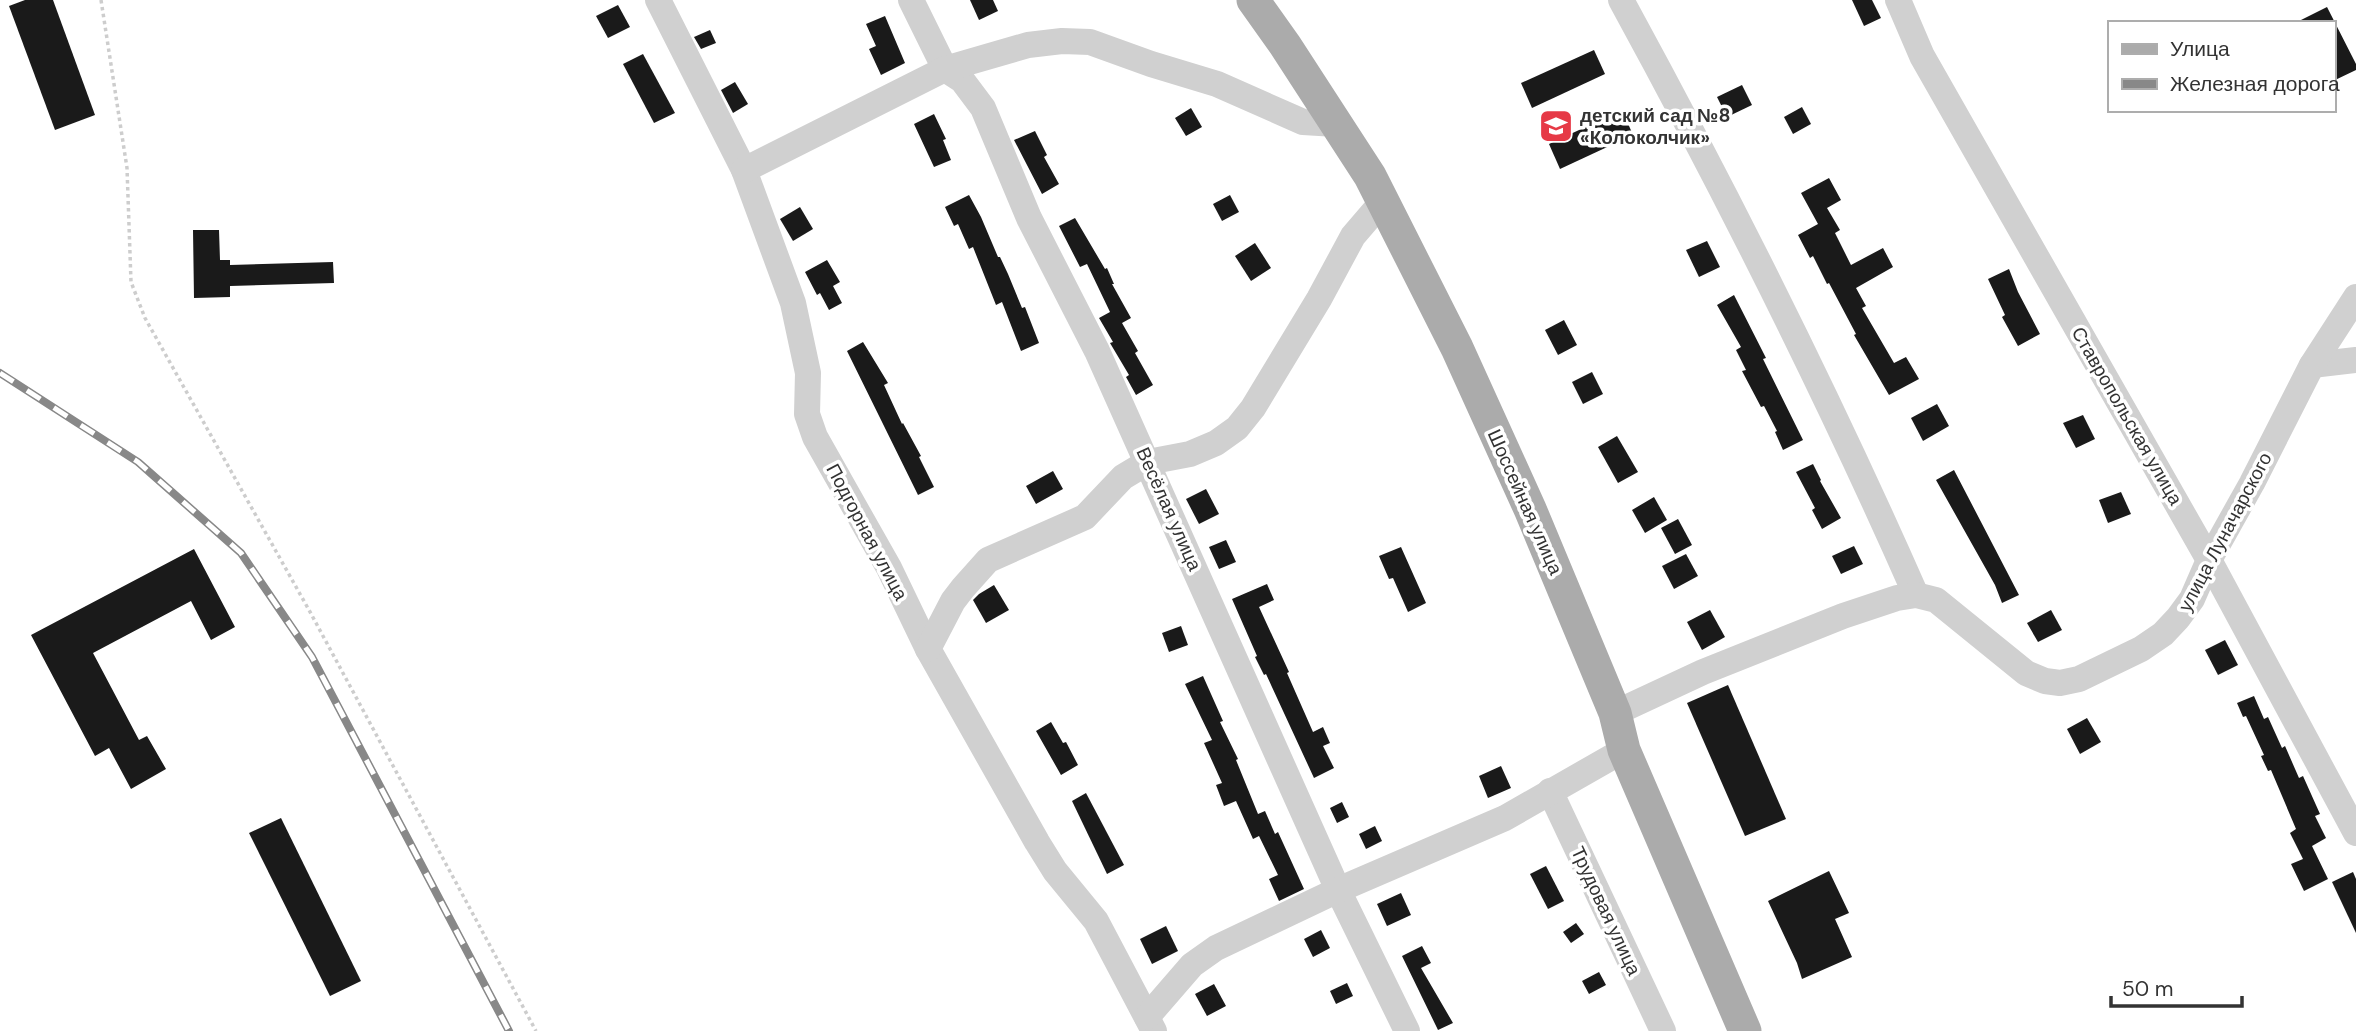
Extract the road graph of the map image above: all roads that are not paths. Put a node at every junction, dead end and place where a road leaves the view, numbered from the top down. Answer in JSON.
{"nodes":[{"id":1,"x":658,"y":0,"type":"edge"},
{"id":2,"x":911,"y":0,"type":"edge"},
{"id":3,"x":1253,"y":0,"type":"edge"},
{"id":4,"x":1621,"y":0,"type":"edge"},
{"id":5,"x":1898,"y":0,"type":"edge"},
{"id":6,"x":945,"y":69,"type":"junction"},
{"id":7,"x":1336,"y":124,"type":"junction"},
{"id":8,"x":744,"y":170,"type":"junction"},
{"id":9,"x":1383,"y":201,"type":"junction"},
{"id":10,"x":2356,"y":297,"type":"edge"},
{"id":11,"x":2356,"y":360,"type":"edge"},
{"id":12,"x":2312,"y":365,"type":"junction"},
{"id":13,"x":1148,"y":462,"type":"junction"},
{"id":14,"x":2209,"y":560,"type":"junction"},
{"id":15,"x":1916,"y":596,"type":"junction"},
{"id":16,"x":928,"y":649,"type":"junction"},
{"id":17,"x":1615,"y":713,"type":"junction"},
{"id":18,"x":1624,"y":751,"type":"junction"},
{"id":19,"x":1550,"y":792,"type":"junction"},
{"id":20,"x":2356,"y":833,"type":"edge"},
{"id":21,"x":1338,"y":890,"type":"junction"},
{"id":22,"x":1151,"y":1024,"type":"edge"},
{"id":23,"x":1407,"y":1031,"type":"edge"},
{"id":24,"x":1663,"y":1031,"type":"edge"},
{"id":25,"x":1745,"y":1031,"type":"edge"}],
"edges":[{"from":1,"to":8,"type":"street","name":"Подгорная улица"},
{"from":2,"to":6,"type":"street","name":"Весёлая улица"},
{"from":3,"to":7,"type":"main road","name":"Шоссейная улица"},
{"from":4,"to":15,"type":"street"},
{"from":5,"to":14,"type":"street","name":"Ставропольская улица"},
{"from":6,"to":7,"type":"street"},
{"from":6,"to":8,"type":"street"},
{"from":6,"to":13,"type":"street","name":"Весёлая улица"},
{"from":7,"to":9,"type":"main road","name":"Шоссейная улица"},
{"from":8,"to":16,"type":"street","name":"Подгорная улица"},
{"from":9,"to":13,"type":"street"},
{"from":9,"to":17,"type":"main road","name":"Шоссейная улица"},
{"from":10,"to":12,"type":"street","name":"улица Луначарского"},
{"from":11,"to":12,"type":"street"},
{"from":12,"to":14,"type":"street","name":"улица Луначарского"},
{"from":13,"to":16,"type":"street"},
{"from":13,"to":21,"type":"street","name":"Весёлая улица"},
{"from":14,"to":15,"type":"street","name":"улица Луначарского"},
{"from":14,"to":20,"type":"street","name":"Ставропольская улица"},
{"from":15,"to":17,"type":"street"},
{"from":16,"to":22,"type":"street","name":"Подгорная улица"},
{"from":17,"to":18,"type":"main road","name":"Шоссейная улица"},
{"from":18,"to":19,"type":"street"},
{"from":18,"to":25,"type":"main road","name":"Шоссейная улица"},
{"from":19,"to":21,"type":"street"},
{"from":19,"to":24,"type":"street","name":"Трудовая улица"},
{"from":21,"to":22,"type":"street"},
{"from":21,"to":23,"type":"street","name":"Весёлая улица"}]}
